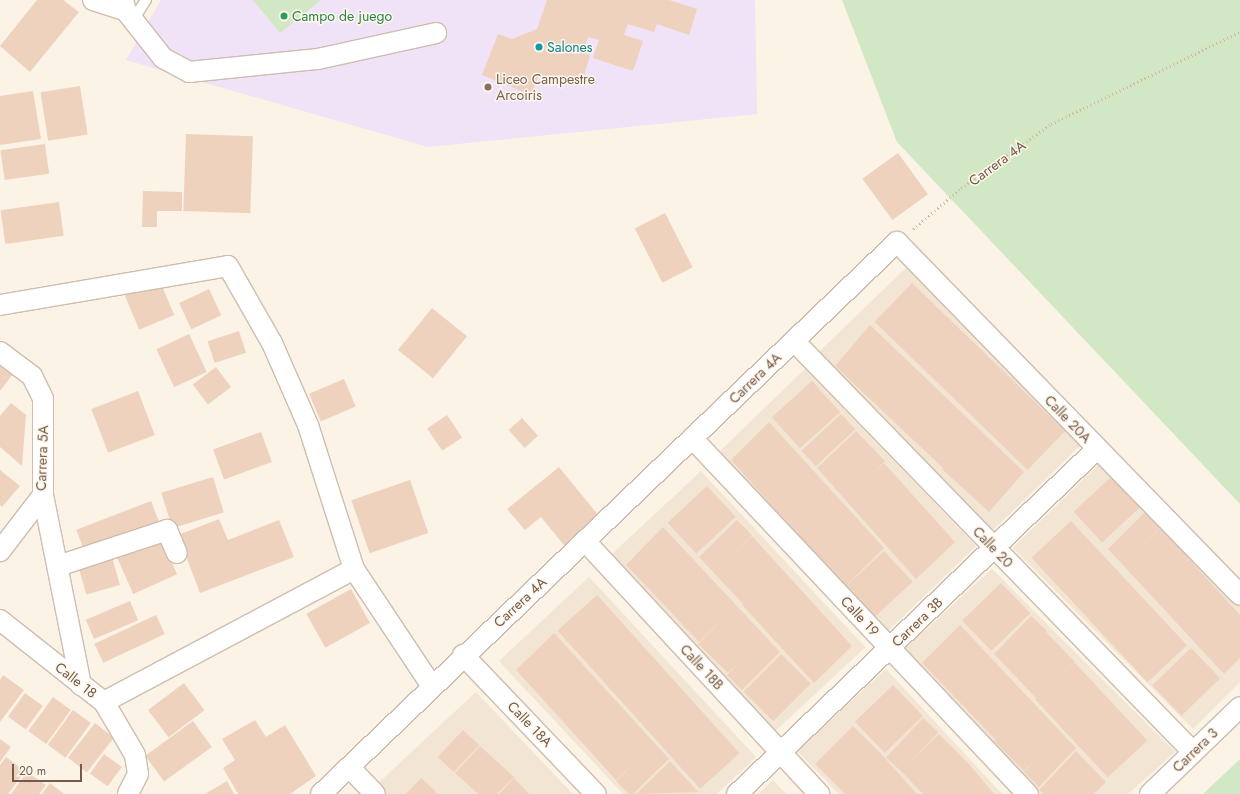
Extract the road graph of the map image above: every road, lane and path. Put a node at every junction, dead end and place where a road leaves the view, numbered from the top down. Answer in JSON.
{"nodes":[{"id":1,"x":93,"y":0,"type":"edge"},
{"id":2,"x":146,"y":0,"type":"edge"},
{"id":3,"x":127,"y":10,"type":"edge"},
{"id":4,"x":1240,"y":32,"type":"edge"},
{"id":5,"x":436,"y":33,"type":"dead end"},
{"id":6,"x":897,"y":242,"type":"junction"},
{"id":7,"x":0,"y":305,"type":"edge"},
{"id":8,"x":794,"y":341,"type":"junction"},
{"id":9,"x":0,"y":352,"type":"edge"},
{"id":10,"x":692,"y":438,"type":"junction"},
{"id":11,"x":1097,"y":449,"type":"junction"},
{"id":12,"x":42,"y":495,"type":"junction"},
{"id":13,"x":585,"y":541,"type":"junction"},
{"id":14,"x":1,"y":548,"type":"edge"},
{"id":15,"x":994,"y":548,"type":"junction"},
{"id":16,"x":177,"y":553,"type":"dead end"},
{"id":17,"x":58,"y":566,"type":"junction"},
{"id":18,"x":354,"y":569,"type":"junction"},
{"id":19,"x":1240,"y":595,"type":"edge"},
{"id":20,"x":0,"y":620,"type":"edge"},
{"id":21,"x":890,"y":648,"type":"junction"},
{"id":22,"x":464,"y":655,"type":"junction"},
{"id":23,"x":81,"y":685,"type":"junction"},
{"id":24,"x":431,"y":685,"type":"junction"},
{"id":25,"x":104,"y":702,"type":"junction"},
{"id":26,"x":1240,"y":706,"type":"edge"},
{"id":27,"x":780,"y":752,"type":"junction"},
{"id":28,"x":1193,"y":752,"type":"junction"},
{"id":29,"x":349,"y":767,"type":"junction"},
{"id":30,"x":128,"y":794,"type":"edge"},
{"id":31,"x":320,"y":794,"type":"edge"},
{"id":32,"x":375,"y":794,"type":"edge"},
{"id":33,"x":596,"y":794,"type":"edge"},
{"id":34,"x":737,"y":794,"type":"edge"},
{"id":35,"x":819,"y":794,"type":"edge"},
{"id":36,"x":1028,"y":794,"type":"edge"},
{"id":37,"x":1150,"y":794,"type":"edge"}],
"edges":[{"from":1,"to":3,"type":"street"},
{"from":2,"to":3,"type":"lane"},
{"from":3,"to":5,"type":"street"},
{"from":4,"to":6,"type":"path","name":"Carrera 4A"},
{"from":6,"to":8,"type":"street","name":"Carrera 4A"},
{"from":6,"to":11,"type":"street","name":"Calle 20A"},
{"from":7,"to":18,"type":"street"},
{"from":8,"to":10,"type":"street","name":"Carrera 4A"},
{"from":8,"to":15,"type":"street","name":"Calle 20"},
{"from":9,"to":12,"type":"street","name":"Carrera 5A"},
{"from":10,"to":13,"type":"street","name":"Carrera 4A"},
{"from":10,"to":21,"type":"street","name":"Calle 19"},
{"from":11,"to":15,"type":"street","name":"Carrera 3B"},
{"from":11,"to":19,"type":"street","name":"Calle 20A"},
{"from":12,"to":14,"type":"street","name":"Carrera 5A"},
{"from":12,"to":17,"type":"street"},
{"from":13,"to":22,"type":"street","name":"Carrera 4A"},
{"from":13,"to":27,"type":"street","name":"Calle 18B"},
{"from":15,"to":21,"type":"street","name":"Carrera 3B"},
{"from":15,"to":28,"type":"street","name":"Calle 20"},
{"from":16,"to":17,"type":"street"},
{"from":17,"to":23,"type":"street"},
{"from":18,"to":24,"type":"street"},
{"from":18,"to":25,"type":"street"},
{"from":20,"to":23,"type":"street","name":"Calle 18"},
{"from":21,"to":27,"type":"street","name":"Carrera 3B"},
{"from":21,"to":36,"type":"street","name":"Calle 19"},
{"from":22,"to":24,"type":"street","name":"Carrera 4A"},
{"from":22,"to":33,"type":"street","name":"Calle 18A"},
{"from":23,"to":25,"type":"street","name":"Calle 18"},
{"from":24,"to":29,"type":"street","name":"Carrera 4A"},
{"from":25,"to":30,"type":"street","name":"Calle 18"},
{"from":26,"to":28,"type":"street","name":"Carrera 3"},
{"from":27,"to":34,"type":"street","name":"Carrera 3B"},
{"from":27,"to":35,"type":"street","name":"Calle 18B"},
{"from":28,"to":37,"type":"street","name":"Carrera 3"},
{"from":29,"to":31,"type":"street","name":"Carrera 4A"},
{"from":29,"to":32,"type":"street"}]}
